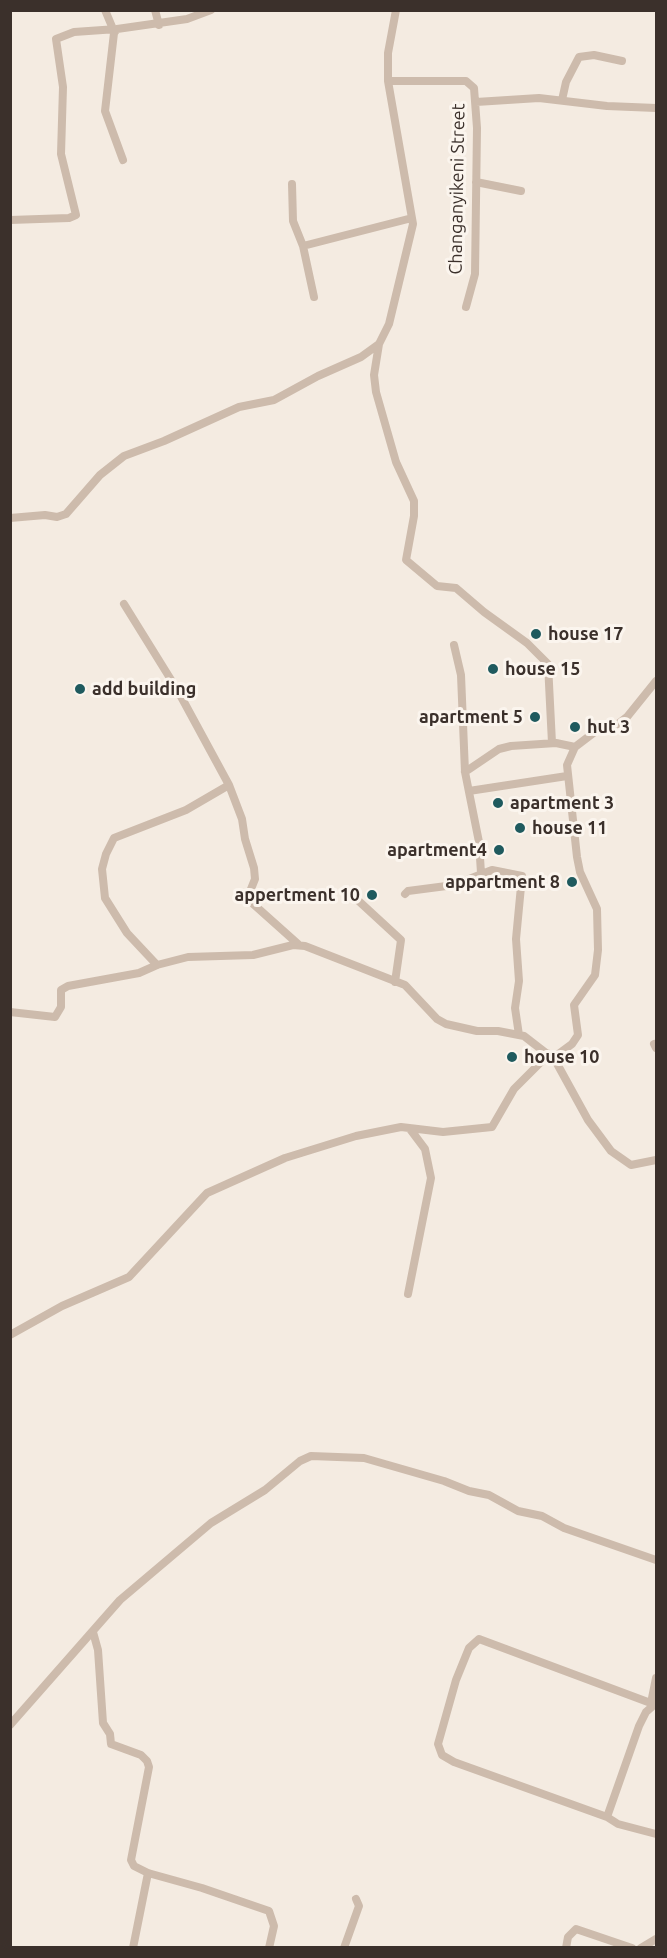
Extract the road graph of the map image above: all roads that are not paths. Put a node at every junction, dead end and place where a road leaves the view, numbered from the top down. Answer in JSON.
{"nodes":[{"id":1,"x":105,"y":10,"type":"edge"},
{"id":2,"x":155,"y":10,"type":"edge"},
{"id":3,"x":211,"y":10,"type":"edge"},
{"id":4,"x":396,"y":10,"type":"edge"},
{"id":5,"x":159,"y":25,"type":"junction"},
{"id":6,"x":115,"y":29,"type":"junction"},
{"id":7,"x":622,"y":61,"type":"dead end"},
{"id":8,"x":388,"y":81,"type":"junction"},
{"id":9,"x":562,"y":100,"type":"junction"},
{"id":10,"x":476,"y":102,"type":"junction"},
{"id":11,"x":657,"y":108,"type":"edge"},
{"id":12,"x":123,"y":160,"type":"dead end"},
{"id":13,"x":476,"y":182,"type":"junction"},
{"id":14,"x":292,"y":184,"type":"dead end"},
{"id":15,"x":521,"y":191,"type":"dead end"},
{"id":16,"x":412,"y":218,"type":"junction"},
{"id":17,"x":10,"y":220,"type":"edge"},
{"id":18,"x":303,"y":246,"type":"junction"},
{"id":19,"x":314,"y":297,"type":"dead end"},
{"id":20,"x":466,"y":308,"type":"dead end"},
{"id":21,"x":379,"y":344,"type":"junction"},
{"id":22,"x":10,"y":518,"type":"edge"},
{"id":23,"x":124,"y":604,"type":"dead end"},
{"id":24,"x":454,"y":645,"type":"dead end"},
{"id":25,"x":657,"y":681,"type":"edge"},
{"id":26,"x":552,"y":743,"type":"junction"},
{"id":27,"x":575,"y":747,"type":"junction"},
{"id":28,"x":465,"y":772,"type":"junction"},
{"id":29,"x":567,"y":776,"type":"junction"},
{"id":30,"x":229,"y":785,"type":"junction"},
{"id":31,"x":469,"y":791,"type":"junction"},
{"id":32,"x":481,"y":873,"type":"junction"},
{"id":33,"x":350,"y":893,"type":"dead end"},
{"id":34,"x":405,"y":894,"type":"dead end"},
{"id":35,"x":298,"y":944,"type":"junction"},
{"id":36,"x":157,"y":965,"type":"junction"},
{"id":37,"x":394,"y":982,"type":"junction"},
{"id":38,"x":10,"y":1012,"type":"edge"},
{"id":39,"x":519,"y":1035,"type":"junction"},
{"id":40,"x":551,"y":1056,"type":"junction"},
{"id":41,"x":410,"y":1129,"type":"junction"},
{"id":42,"x":657,"y":1160,"type":"edge"},
{"id":43,"x":408,"y":1294,"type":"dead end"},
{"id":44,"x":10,"y":1335,"type":"edge"},
{"id":45,"x":657,"y":1560,"type":"edge"},
{"id":46,"x":93,"y":1632,"type":"junction"},
{"id":47,"x":657,"y":1678,"type":"edge"},
{"id":48,"x":654,"y":1704,"type":"edge"},
{"id":49,"x":10,"y":1725,"type":"edge"},
{"id":50,"x":607,"y":1817,"type":"junction"},
{"id":51,"x":657,"y":1834,"type":"edge"},
{"id":52,"x":148,"y":1873,"type":"junction"},
{"id":53,"x":356,"y":1899,"type":"dead end"},
{"id":54,"x":657,"y":1939,"type":"edge"},
{"id":55,"x":133,"y":1947,"type":"edge"},
{"id":56,"x":269,"y":1947,"type":"edge"},
{"id":57,"x":344,"y":1947,"type":"edge"},
{"id":58,"x":566,"y":1947,"type":"edge"},
{"id":59,"x":632,"y":1947,"type":"edge"},
{"id":60,"x":641,"y":1947,"type":"edge"}],
"edges":[{"from":1,"to":6,"type":"street"},
{"from":2,"to":5,"type":"street"},
{"from":3,"to":5,"type":"street"},
{"from":4,"to":8,"type":"street"},
{"from":5,"to":6,"type":"street"},
{"from":6,"to":12,"type":"street"},
{"from":6,"to":17,"type":"street"},
{"from":7,"to":9,"type":"street"},
{"from":8,"to":10,"type":"street","name":"Changanyikeni Street"},
{"from":8,"to":16,"type":"street"},
{"from":9,"to":10,"type":"street"},
{"from":9,"to":11,"type":"street"},
{"from":10,"to":13,"type":"street","name":"Changanyikeni Street"},
{"from":13,"to":15,"type":"street"},
{"from":13,"to":20,"type":"street","name":"Changanyikeni Street"},
{"from":14,"to":18,"type":"street"},
{"from":16,"to":18,"type":"street"},
{"from":16,"to":21,"type":"street"},
{"from":18,"to":19,"type":"street"},
{"from":21,"to":22,"type":"street"},
{"from":21,"to":26,"type":"street"},
{"from":23,"to":30,"type":"street"},
{"from":24,"to":28,"type":"street"},
{"from":25,"to":27,"type":"street"},
{"from":26,"to":27,"type":"street"},
{"from":26,"to":28,"type":"street"},
{"from":27,"to":29,"type":"street"},
{"from":28,"to":31,"type":"street"},
{"from":29,"to":31,"type":"street"},
{"from":29,"to":40,"type":"street"},
{"from":30,"to":35,"type":"street"},
{"from":30,"to":36,"type":"street"},
{"from":31,"to":32,"type":"street"},
{"from":32,"to":34,"type":"street"},
{"from":32,"to":39,"type":"street"},
{"from":33,"to":37,"type":"street"},
{"from":35,"to":36,"type":"street"},
{"from":35,"to":37,"type":"street"},
{"from":36,"to":38,"type":"street"},
{"from":37,"to":39,"type":"street"},
{"from":39,"to":40,"type":"street"},
{"from":40,"to":41,"type":"street"},
{"from":40,"to":42,"type":"street"},
{"from":41,"to":43,"type":"street"},
{"from":41,"to":44,"type":"street"},
{"from":45,"to":46,"type":"street"},
{"from":46,"to":49,"type":"street"},
{"from":46,"to":52,"type":"street"},
{"from":47,"to":48,"type":"street"},
{"from":48,"to":50,"type":"street"},
{"from":48,"to":50,"type":"street"},
{"from":50,"to":51,"type":"street"},
{"from":52,"to":55,"type":"street"},
{"from":52,"to":56,"type":"street"},
{"from":53,"to":57,"type":"street"},
{"from":54,"to":60,"type":"street"},
{"from":58,"to":59,"type":"street"}]}
